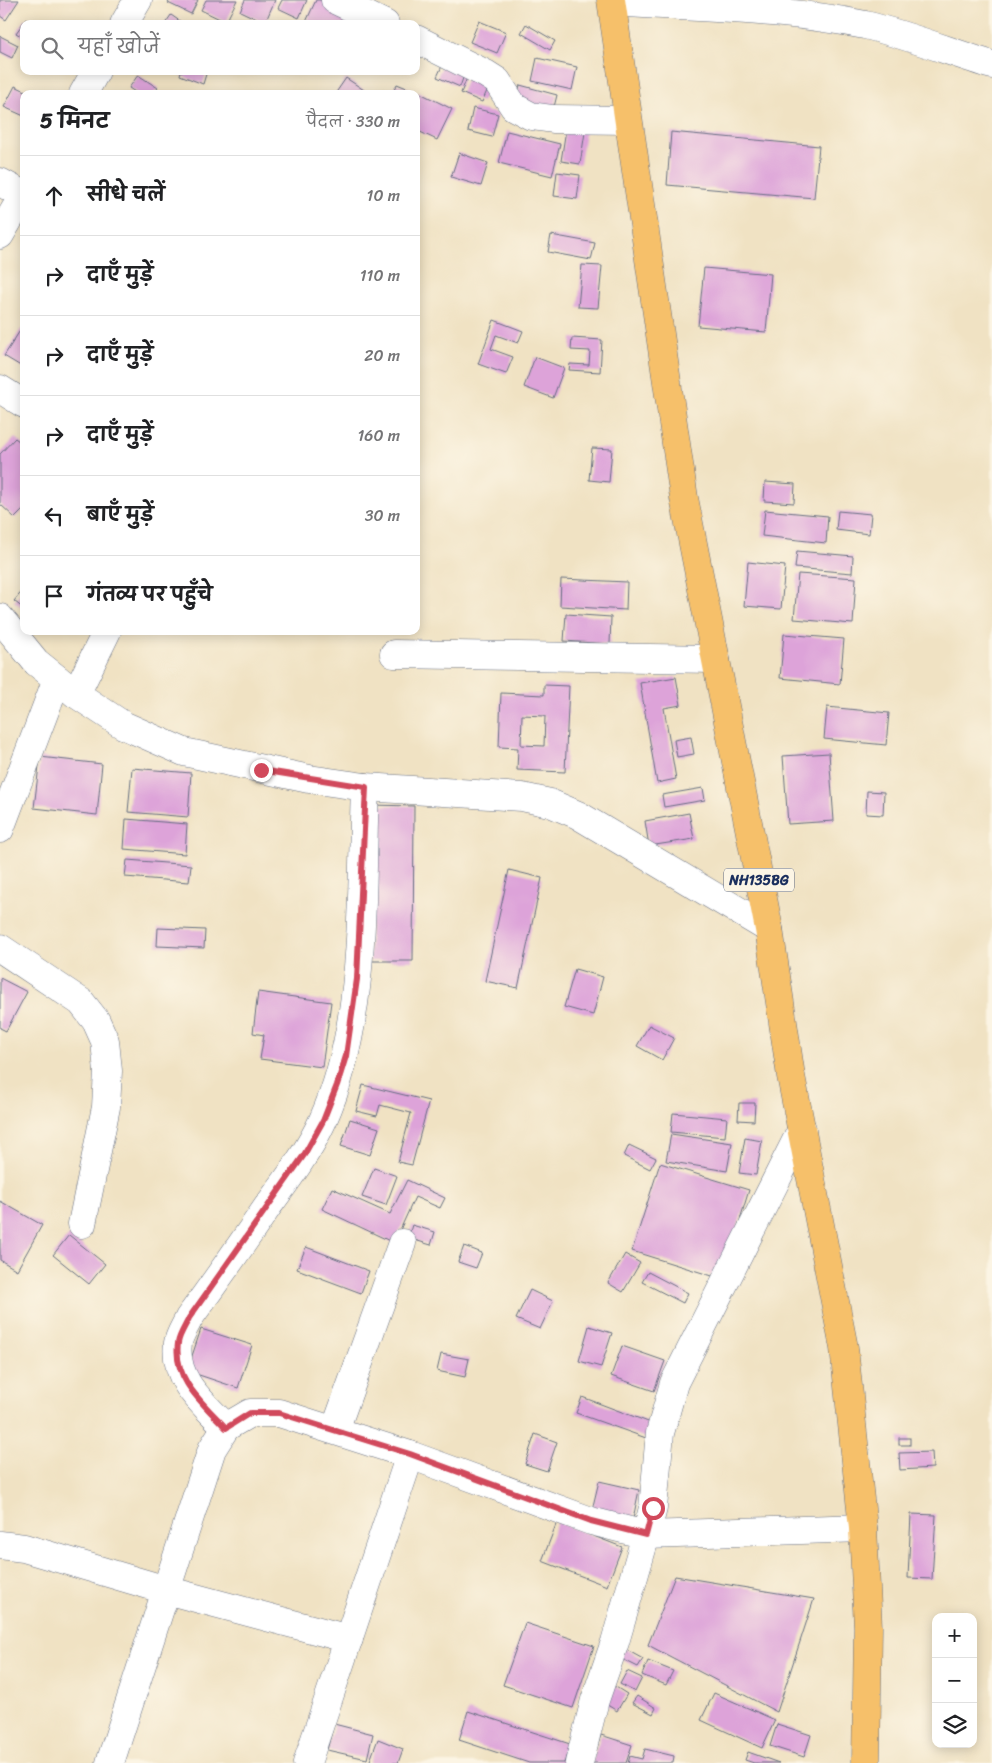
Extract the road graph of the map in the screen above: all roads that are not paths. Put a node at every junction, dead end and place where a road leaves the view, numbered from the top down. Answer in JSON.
{"nodes":[{"id":1,"x":138,"y":0,"type":"edge"},
{"id":2,"x":335,"y":0,"type":"edge"},
{"id":3,"x":612,"y":1,"type":"edge"},
{"id":4,"x":126,"y":20,"type":"edge"},
{"id":5,"x":377,"y":20,"type":"edge"},
{"id":6,"x":420,"y":41,"type":"edge"},
{"id":7,"x":992,"y":66,"type":"edge"},
{"id":8,"x":94,"y":75,"type":"edge"},
{"id":9,"x":85,"y":90,"type":"edge"},
{"id":10,"x":628,"y":120,"type":"junction"},
{"id":11,"x":0,"y":182,"type":"edge"},
{"id":12,"x":20,"y":192,"type":"edge"},
{"id":13,"x":20,"y":201,"type":"edge"},
{"id":14,"x":0,"y":236,"type":"edge"},
{"id":15,"x":0,"y":389,"type":"edge"},
{"id":16,"x":20,"y":402,"type":"edge"},
{"id":17,"x":3,"y":633,"type":"edge"},
{"id":18,"x":104,"y":635,"type":"edge"},
{"id":19,"x":394,"y":654,"type":"dead end"},
{"id":20,"x":716,"y":660,"type":"junction"},
{"id":21,"x":66,"y":686,"type":"junction"},
{"id":22,"x":366,"y":787,"type":"junction"},
{"id":23,"x":0,"y":829,"type":"edge"},
{"id":24,"x":769,"y":929,"type":"junction"},
{"id":25,"x":0,"y":948,"type":"edge"},
{"id":26,"x":802,"y":1129,"type":"junction"},
{"id":27,"x":82,"y":1224,"type":"dead end"},
{"id":28,"x":402,"y":1243,"type":"dead end"},
{"id":29,"x":226,"y":1428,"type":"junction"},
{"id":30,"x":335,"y":1430,"type":"junction"},
{"id":31,"x":410,"y":1454,"type":"junction"},
{"id":32,"x":863,"y":1528,"type":"junction"},
{"id":33,"x":646,"y":1535,"type":"junction"},
{"id":34,"x":0,"y":1545,"type":"edge"},
{"id":35,"x":166,"y":1590,"type":"junction"},
{"id":36,"x":349,"y":1639,"type":"junction"},
{"id":37,"x":110,"y":1763,"type":"edge"},
{"id":38,"x":306,"y":1763,"type":"edge"},
{"id":39,"x":579,"y":1763,"type":"edge"},
{"id":40,"x":866,"y":1763,"type":"edge"}],
"edges":[{"from":1,"to":4,"type":"street"},
{"from":2,"to":5,"type":"street"},
{"from":3,"to":7,"type":"street"},
{"from":3,"to":10,"type":"highway","number":"NH135BG"},
{"from":6,"to":10,"type":"street"},
{"from":8,"to":9,"type":"street"},
{"from":10,"to":20,"type":"highway","number":"NH135BG"},
{"from":11,"to":12,"type":"street"},
{"from":13,"to":14,"type":"street"},
{"from":15,"to":16,"type":"street"},
{"from":17,"to":21,"type":"street"},
{"from":18,"to":21,"type":"street"},
{"from":19,"to":20,"type":"street"},
{"from":20,"to":24,"type":"highway","number":"NH135BG"},
{"from":21,"to":22,"type":"street"},
{"from":21,"to":23,"type":"street"},
{"from":22,"to":24,"type":"street"},
{"from":22,"to":29,"type":"street"},
{"from":24,"to":26,"type":"highway","number":"NH135BG"},
{"from":25,"to":27,"type":"street"},
{"from":26,"to":32,"type":"highway","number":"NH135BG"},
{"from":26,"to":33,"type":"street"},
{"from":28,"to":30,"type":"street"},
{"from":29,"to":30,"type":"street"},
{"from":29,"to":35,"type":"street"},
{"from":30,"to":31,"type":"street"},
{"from":31,"to":33,"type":"street"},
{"from":31,"to":36,"type":"street"},
{"from":32,"to":33,"type":"street"},
{"from":32,"to":40,"type":"highway","number":"NH135BG"},
{"from":33,"to":39,"type":"street"},
{"from":34,"to":35,"type":"street"},
{"from":35,"to":36,"type":"street"},
{"from":35,"to":37,"type":"street"},
{"from":36,"to":38,"type":"street"}]}
